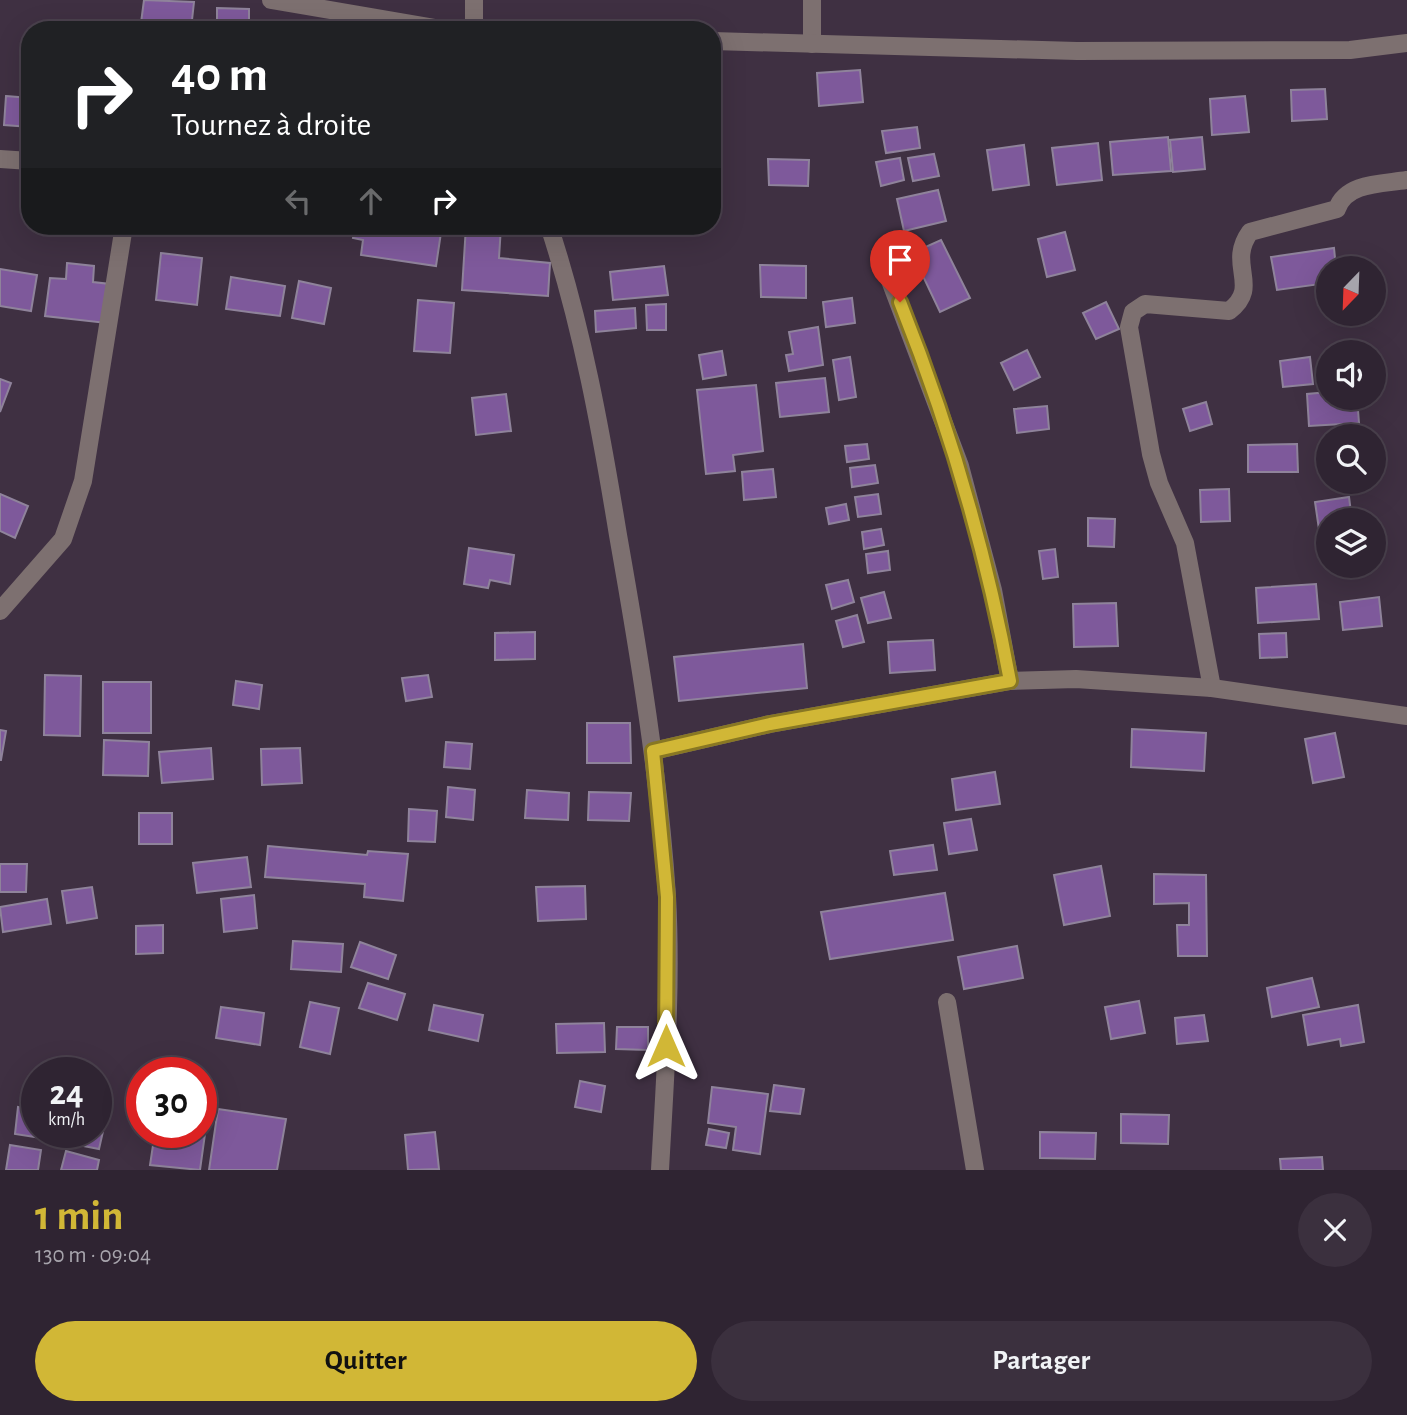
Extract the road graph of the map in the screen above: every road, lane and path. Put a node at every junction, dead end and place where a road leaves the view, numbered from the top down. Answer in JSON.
{"nodes":[{"id":1,"x":271,"y":0,"type":"edge"},
{"id":2,"x":474,"y":0,"type":"edge"},
{"id":3,"x":812,"y":0,"type":"edge"},
{"id":4,"x":394,"y":21,"type":"edge"},
{"id":5,"x":474,"y":21,"type":"edge"},
{"id":6,"x":721,"y":41,"type":"edge"},
{"id":7,"x":1407,"y":43,"type":"edge"},
{"id":8,"x":812,"y":44,"type":"junction"},
{"id":9,"x":0,"y":159,"type":"edge"},
{"id":10,"x":21,"y":160,"type":"edge"},
{"id":11,"x":1407,"y":180,"type":"edge"},
{"id":12,"x":123,"y":235,"type":"edge"},
{"id":13,"x":552,"y":235,"type":"edge"},
{"id":14,"x":880,"y":254,"type":"dead end"},
{"id":15,"x":0,"y":611,"type":"edge"},
{"id":16,"x":1010,"y":681,"type":"junction"},
{"id":17,"x":1212,"y":688,"type":"junction"},
{"id":18,"x":1407,"y":716,"type":"edge"},
{"id":19,"x":653,"y":751,"type":"junction"},
{"id":20,"x":947,"y":1002,"type":"dead end"},
{"id":21,"x":660,"y":1170,"type":"edge"},
{"id":22,"x":975,"y":1170,"type":"edge"}],
"edges":[{"from":1,"to":4,"type":"street"},
{"from":2,"to":5,"type":"street"},
{"from":3,"to":8,"type":"street"},
{"from":6,"to":8,"type":"street"},
{"from":7,"to":8,"type":"street"},
{"from":9,"to":10,"type":"street"},
{"from":11,"to":17,"type":"street"},
{"from":12,"to":15,"type":"street"},
{"from":13,"to":19,"type":"street"},
{"from":14,"to":16,"type":"street"},
{"from":16,"to":17,"type":"street"},
{"from":16,"to":19,"type":"street"},
{"from":17,"to":18,"type":"street"},
{"from":19,"to":21,"type":"street"},
{"from":20,"to":22,"type":"street"}]}
